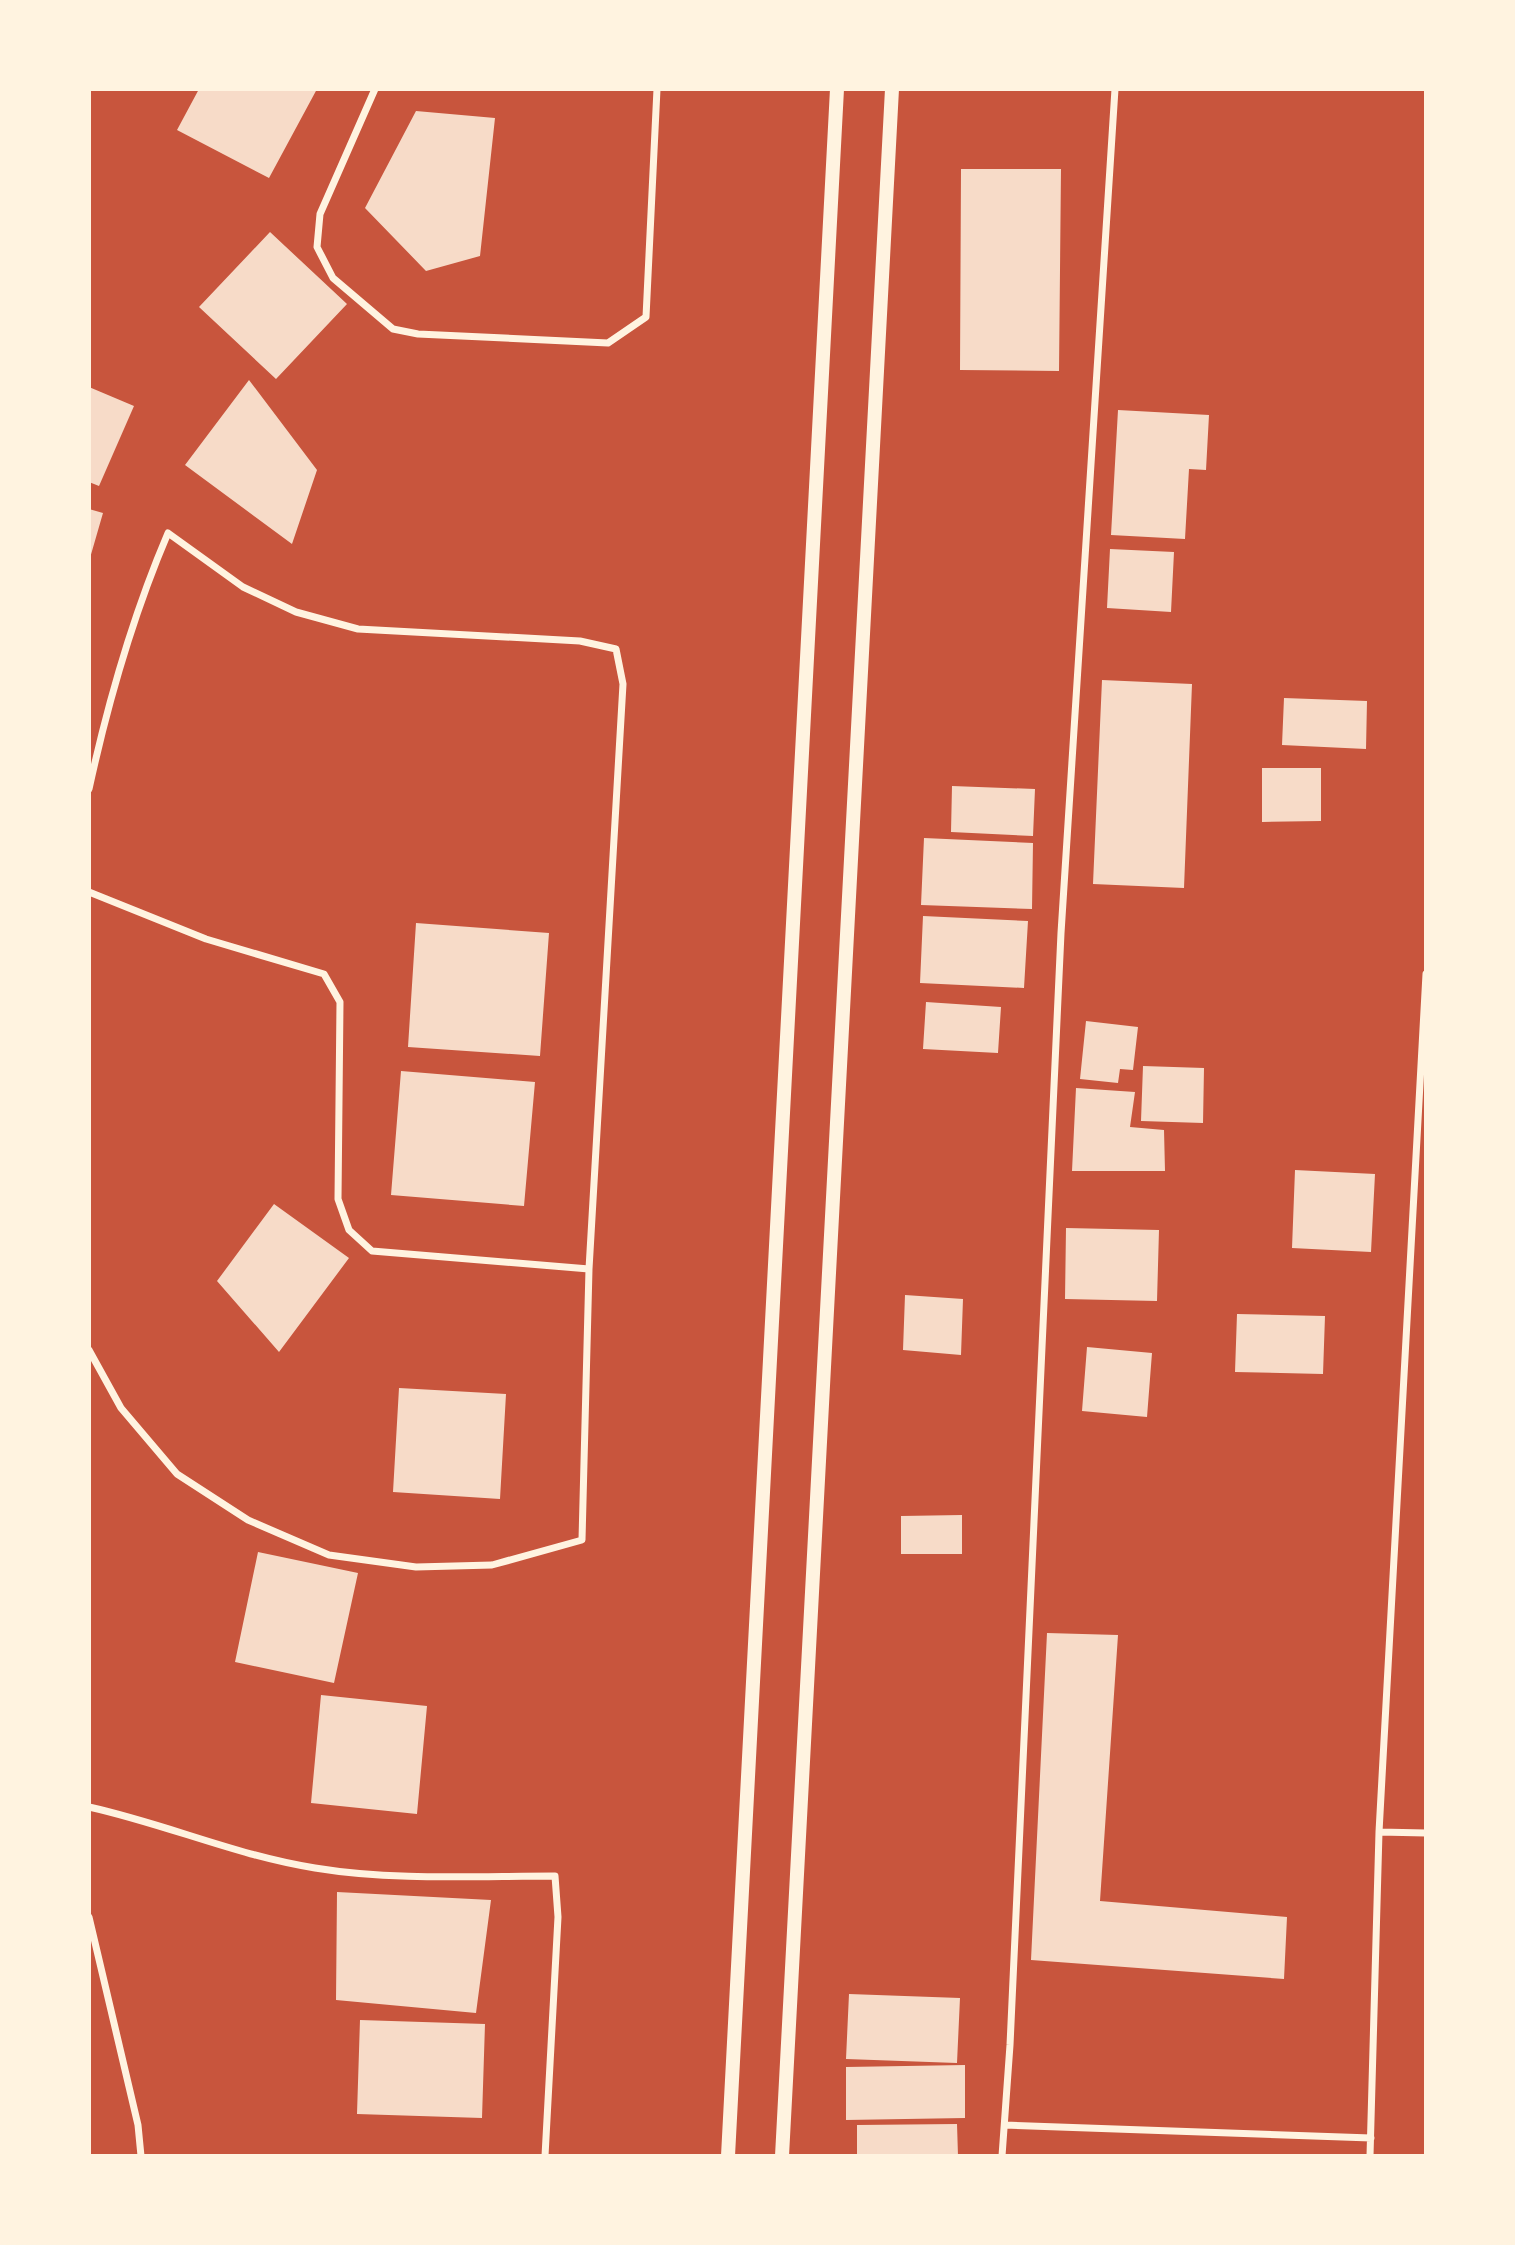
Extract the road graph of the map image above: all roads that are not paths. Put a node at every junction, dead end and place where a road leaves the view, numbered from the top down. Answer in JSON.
{"nodes":[{"id":1,"x":375,"y":89,"type":"edge"},
{"id":2,"x":657,"y":89,"type":"edge"},
{"id":3,"x":836,"y":89,"type":"edge"},
{"id":4,"x":892,"y":89,"type":"edge"},
{"id":5,"x":1115,"y":89,"type":"edge"},
{"id":6,"x":89,"y":789,"type":"edge"},
{"id":7,"x":89,"y":892,"type":"edge"},
{"id":8,"x":1426,"y":974,"type":"edge"},
{"id":9,"x":589,"y":1269,"type":"junction"},
{"id":10,"x":89,"y":1350,"type":"edge"},
{"id":11,"x":89,"y":1807,"type":"edge"},
{"id":12,"x":1379,"y":1832,"type":"junction"},
{"id":13,"x":1426,"y":1833,"type":"edge"},
{"id":14,"x":89,"y":1917,"type":"edge"},
{"id":15,"x":1005,"y":2124,"type":"junction"},
{"id":16,"x":1371,"y":2138,"type":"junction"},
{"id":17,"x":141,"y":2156,"type":"edge"},
{"id":18,"x":545,"y":2156,"type":"edge"},
{"id":19,"x":728,"y":2156,"type":"edge"},
{"id":20,"x":782,"y":2156,"type":"edge"},
{"id":21,"x":1002,"y":2156,"type":"edge"},
{"id":22,"x":1370,"y":2156,"type":"edge"}],
"edges":[{"from":1,"to":2,"type":"street"},
{"from":3,"to":19,"type":"main road"},
{"from":4,"to":20,"type":"main road"},
{"from":5,"to":15,"type":"street"},
{"from":6,"to":9,"type":"street"},
{"from":7,"to":9,"type":"street"},
{"from":8,"to":12,"type":"street"},
{"from":9,"to":10,"type":"street"},
{"from":11,"to":18,"type":"street"},
{"from":12,"to":13,"type":"street"},
{"from":12,"to":16,"type":"street"},
{"from":14,"to":17,"type":"street"},
{"from":15,"to":16,"type":"street"},
{"from":15,"to":21,"type":"street"},
{"from":16,"to":22,"type":"street"}]}
